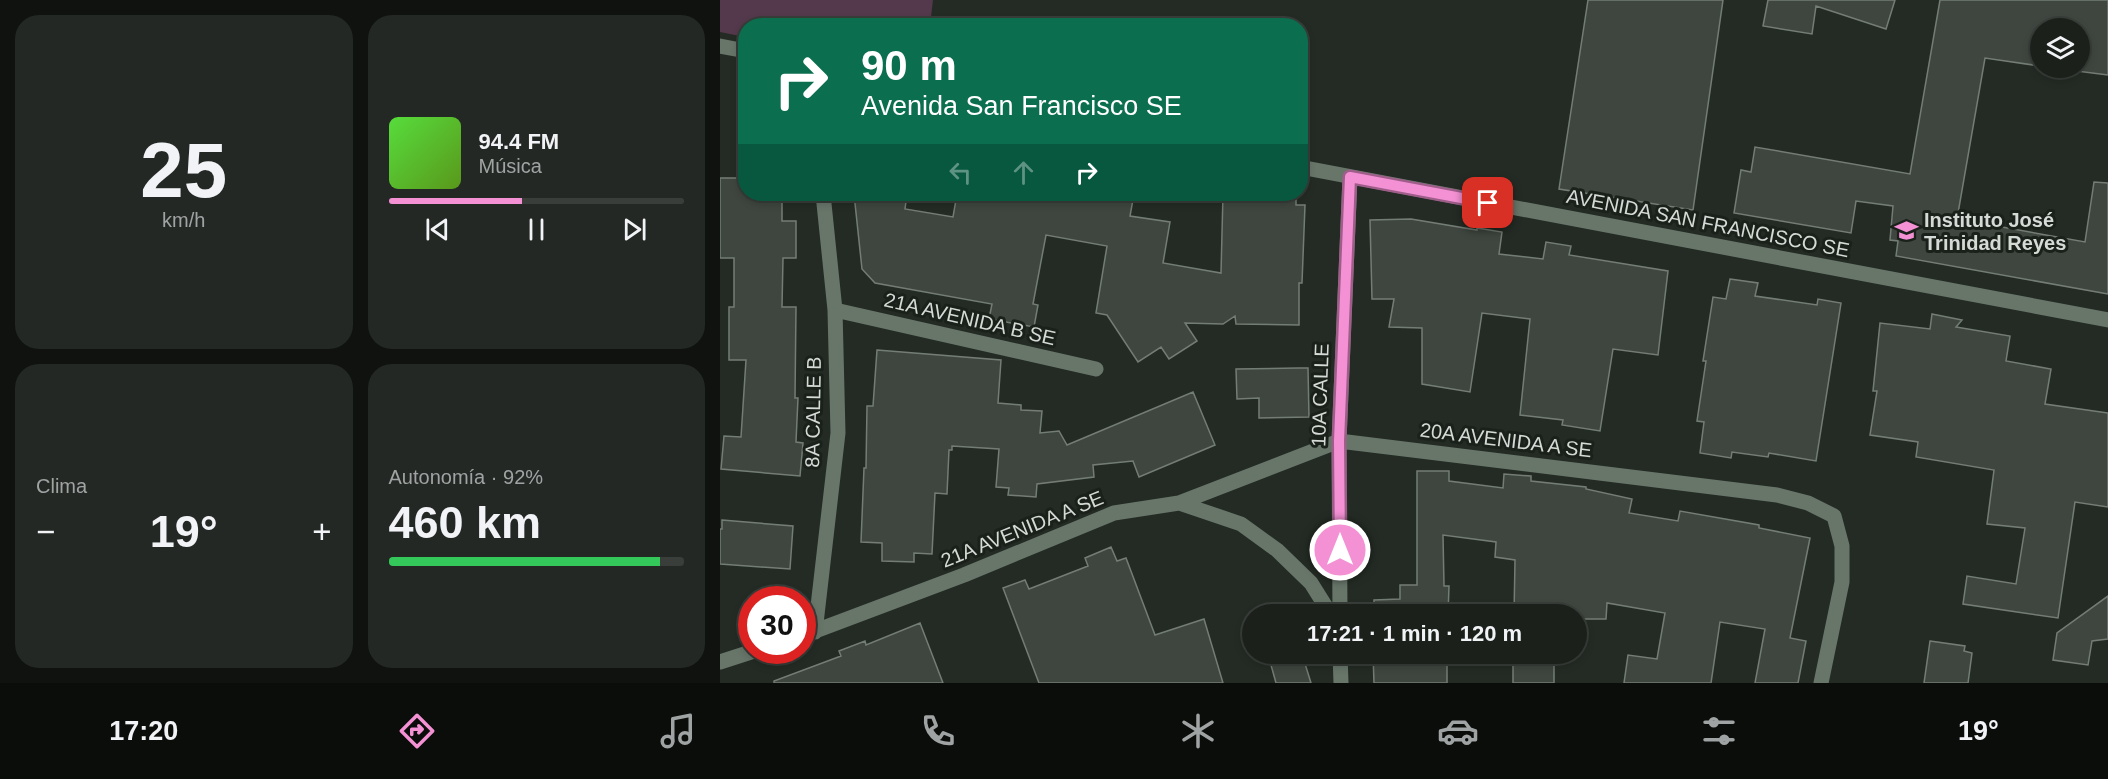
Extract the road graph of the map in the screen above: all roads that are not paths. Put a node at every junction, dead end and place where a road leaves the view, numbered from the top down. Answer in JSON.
{"nodes":[{"id":1,"x":720,"y":46,"type":"edge"},
{"id":2,"x":738,"y":49,"type":"edge"},
{"id":3,"x":1308,"y":169,"type":"edge"},
{"id":4,"x":1350,"y":177,"type":"junction"},
{"id":5,"x":824,"y":201,"type":"edge"},
{"id":6,"x":835,"y":310,"type":"junction"},
{"id":7,"x":2108,"y":320,"type":"edge"},
{"id":8,"x":1096,"y":369,"type":"dead end"},
{"id":9,"x":1339,"y":441,"type":"junction"},
{"id":10,"x":1179,"y":503,"type":"junction"},
{"id":11,"x":816,"y":586,"type":"edge"},
{"id":12,"x":1324,"y":604,"type":"edge"},
{"id":13,"x":1340,"y":604,"type":"edge"},
{"id":14,"x":816,"y":631,"type":"edge"},
{"id":15,"x":738,"y":656,"type":"edge"},
{"id":16,"x":720,"y":662,"type":"edge"},
{"id":17,"x":1340,"y":664,"type":"edge"},
{"id":18,"x":1341,"y":683,"type":"edge"},
{"id":19,"x":1821,"y":683,"type":"edge"}],
"edges":[{"from":1,"to":2,"type":"street"},
{"from":3,"to":4,"type":"street","name":"AVENIDA SAN FRANCISCO SE"},
{"from":4,"to":7,"type":"street","name":"AVENIDA SAN FRANCISCO SE"},
{"from":4,"to":9,"type":"street","name":"10A CALLE"},
{"from":5,"to":6,"type":"street","name":"8A CALLE B"},
{"from":6,"to":8,"type":"street","name":"21A AVENIDA B SE"},
{"from":6,"to":11,"type":"street","name":"8A CALLE B"},
{"from":9,"to":10,"type":"street","name":"20A AVENIDA A SE"},
{"from":9,"to":13,"type":"street","name":"10A CALLE"},
{"from":9,"to":19,"type":"street","name":"20A AVENIDA A SE"},
{"from":10,"to":12,"type":"street","name":"21A AVENIDA A SE"},
{"from":10,"to":14,"type":"street","name":"21A AVENIDA A SE"},
{"from":15,"to":16,"type":"street"},
{"from":17,"to":18,"type":"street"}]}
